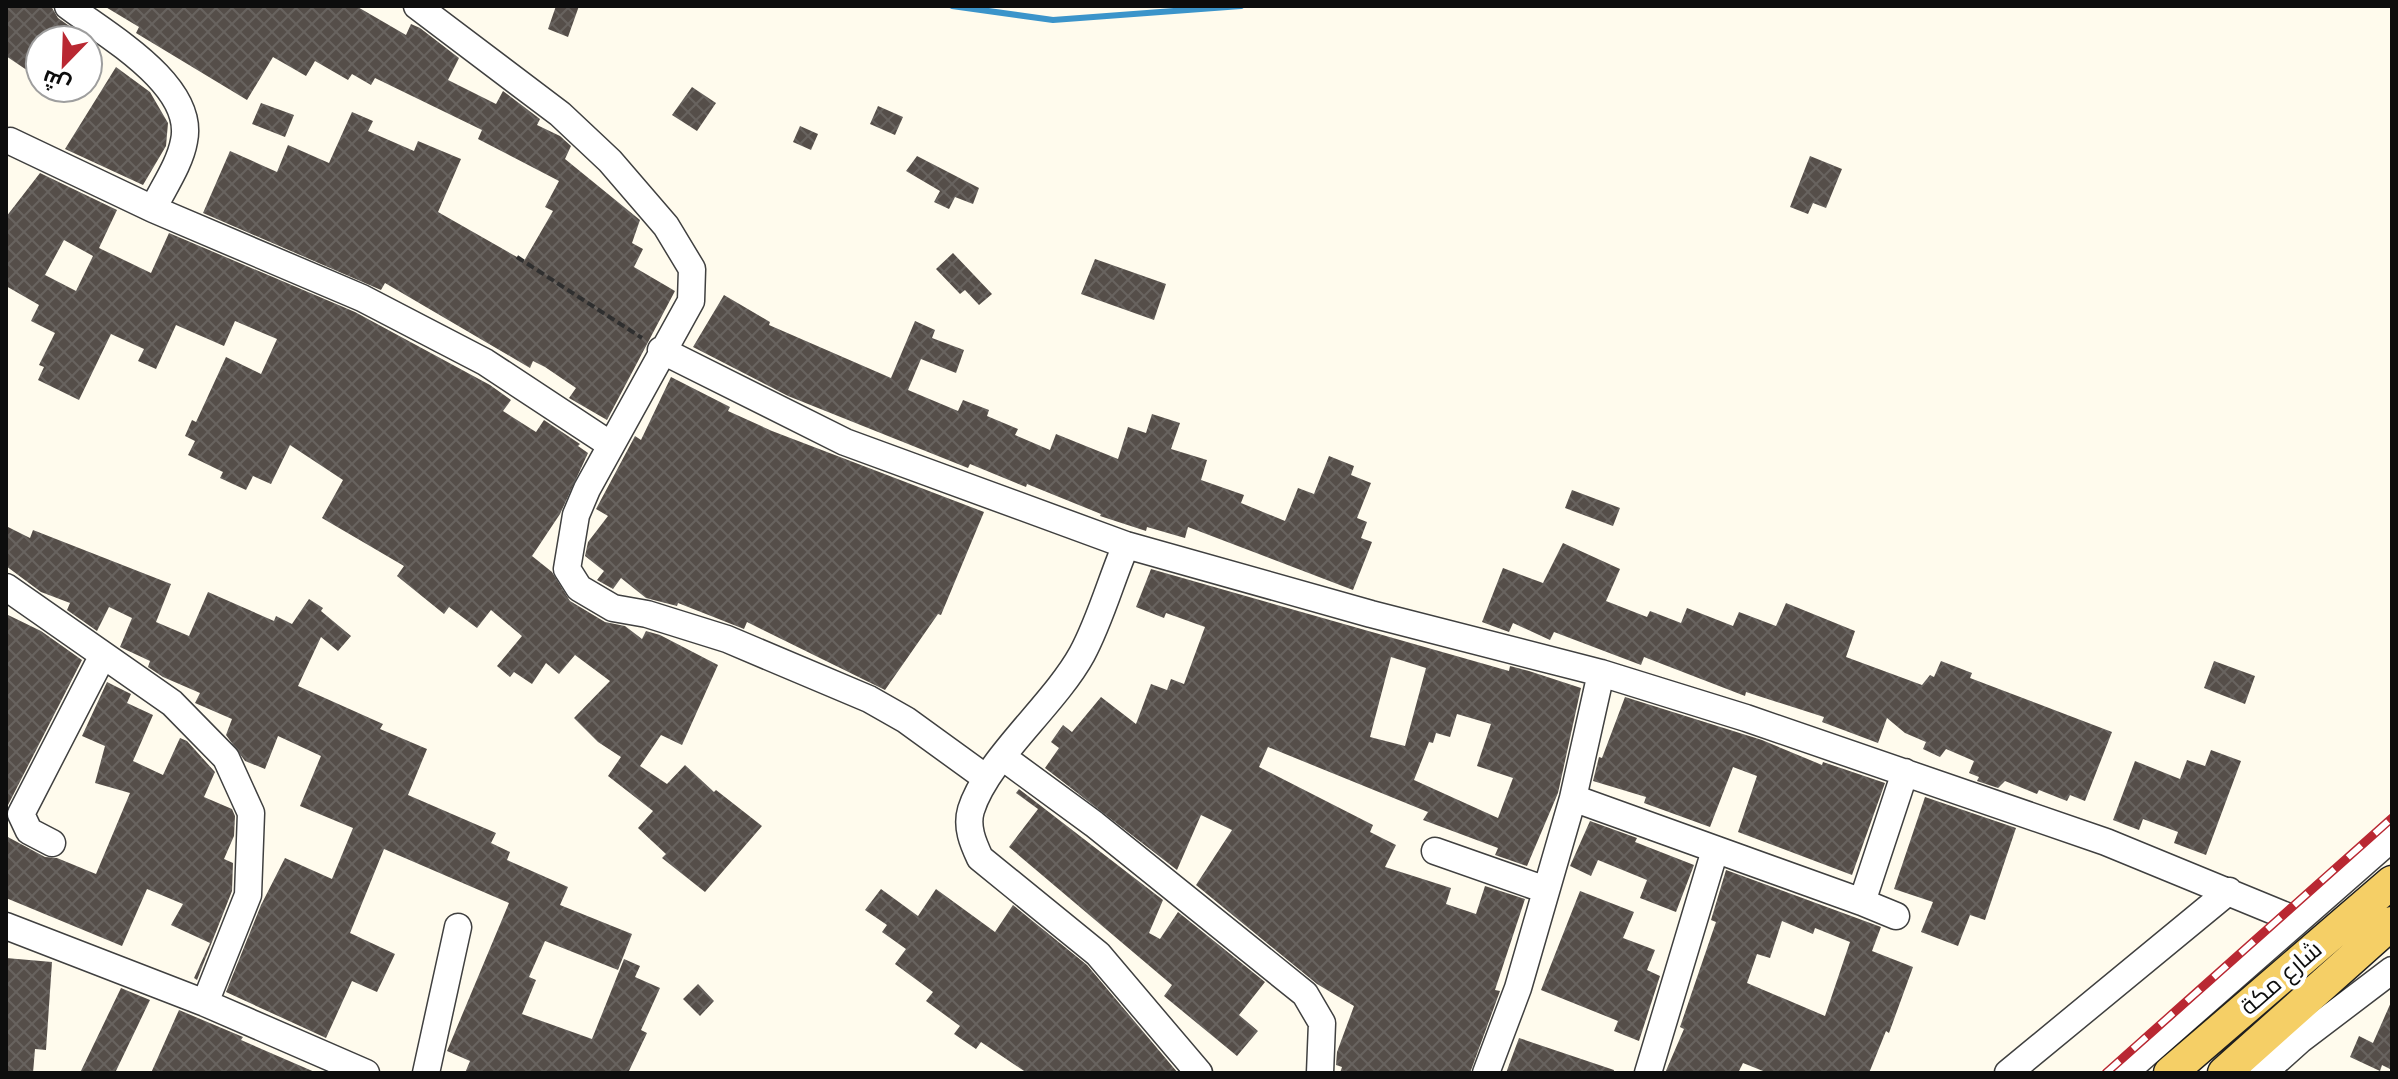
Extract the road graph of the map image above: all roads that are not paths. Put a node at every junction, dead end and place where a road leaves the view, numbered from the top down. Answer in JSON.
{"nodes":[{"id":1,"x":68,"y":6,"type":"edge"},
{"id":2,"x":417,"y":6,"type":"edge"},
{"id":3,"x":10,"y":141,"type":"dead end"},
{"id":4,"x":153,"y":209,"type":"junction"},
{"id":5,"x":661,"y":350,"type":"junction"},
{"id":6,"x":611,"y":445,"type":"junction"},
{"id":7,"x":1126,"y":545,"type":"junction"},
{"id":8,"x":6,"y":587,"type":"edge"},
{"id":9,"x":103,"y":655,"type":"junction"},
{"id":10,"x":1601,"y":673,"type":"junction"},
{"id":11,"x":1004,"y":758,"type":"junction"},
{"id":12,"x":1905,"y":772,"type":"junction"},
{"id":13,"x":986,"y":778,"type":"junction"},
{"id":14,"x":1573,"y":798,"type":"junction"},
{"id":15,"x":52,"y":843,"type":"dead end"},
{"id":16,"x":1715,"y":850,"type":"junction"},
{"id":17,"x":1435,"y":851,"type":"dead end"},
{"id":18,"x":2390,"y":855,"type":"edge"},
{"id":19,"x":1546,"y":890,"type":"junction"},
{"id":20,"x":2229,"y":891,"type":"junction"},
{"id":21,"x":1862,"y":902,"type":"junction"},
{"id":22,"x":1896,"y":916,"type":"dead end"},
{"id":23,"x":2296,"y":920,"type":"junction"},
{"id":24,"x":2392,"y":923,"type":"edge"},
{"id":25,"x":6,"y":926,"type":"edge"},
{"id":26,"x":458,"y":927,"type":"dead end"},
{"id":27,"x":2392,"y":970,"type":"edge"},
{"id":28,"x":205,"y":1003,"type":"junction"},
{"id":29,"x":366,"y":1073,"type":"edge"},
{"id":30,"x":426,"y":1073,"type":"edge"},
{"id":31,"x":1199,"y":1073,"type":"edge"},
{"id":32,"x":1320,"y":1073,"type":"edge"},
{"id":33,"x":1486,"y":1073,"type":"edge"},
{"id":34,"x":1648,"y":1073,"type":"edge"},
{"id":35,"x":2008,"y":1073,"type":"edge"},
{"id":36,"x":2124,"y":1073,"type":"edge"},
{"id":37,"x":2170,"y":1073,"type":"edge"},
{"id":38,"x":2224,"y":1073,"type":"edge"},
{"id":39,"x":2263,"y":1073,"type":"edge"}],
"edges":[{"from":1,"to":4,"type":"street"},
{"from":2,"to":5,"type":"street"},
{"from":3,"to":4,"type":"street"},
{"from":4,"to":6,"type":"street"},
{"from":5,"to":6,"type":"street"},
{"from":5,"to":7,"type":"street"},
{"from":6,"to":13,"type":"street"},
{"from":7,"to":10,"type":"street"},
{"from":7,"to":11,"type":"street"},
{"from":8,"to":9,"type":"street"},
{"from":9,"to":15,"type":"street"},
{"from":9,"to":28,"type":"street"},
{"from":10,"to":12,"type":"street"},
{"from":10,"to":14,"type":"street"},
{"from":11,"to":13,"type":"street"},
{"from":11,"to":32,"type":"street"},
{"from":12,"to":20,"type":"street"},
{"from":12,"to":21,"type":"street"},
{"from":13,"to":31,"type":"street"},
{"from":14,"to":16,"type":"street"},
{"from":14,"to":19,"type":"street"},
{"from":16,"to":21,"type":"street"},
{"from":16,"to":34,"type":"street"},
{"from":17,"to":19,"type":"street"},
{"from":18,"to":23,"type":"street"},
{"from":18,"to":37,"type":"main road","name":"شارع مكة"},
{"from":19,"to":33,"type":"street"},
{"from":20,"to":23,"type":"street"},
{"from":20,"to":35,"type":"street"},
{"from":21,"to":22,"type":"street"},
{"from":23,"to":36,"type":"street"},
{"from":24,"to":38,"type":"main road","name":"شارع مكة"},
{"from":25,"to":28,"type":"street"},
{"from":26,"to":30,"type":"street"},
{"from":27,"to":39,"type":"street"},
{"from":28,"to":29,"type":"street"}]}
